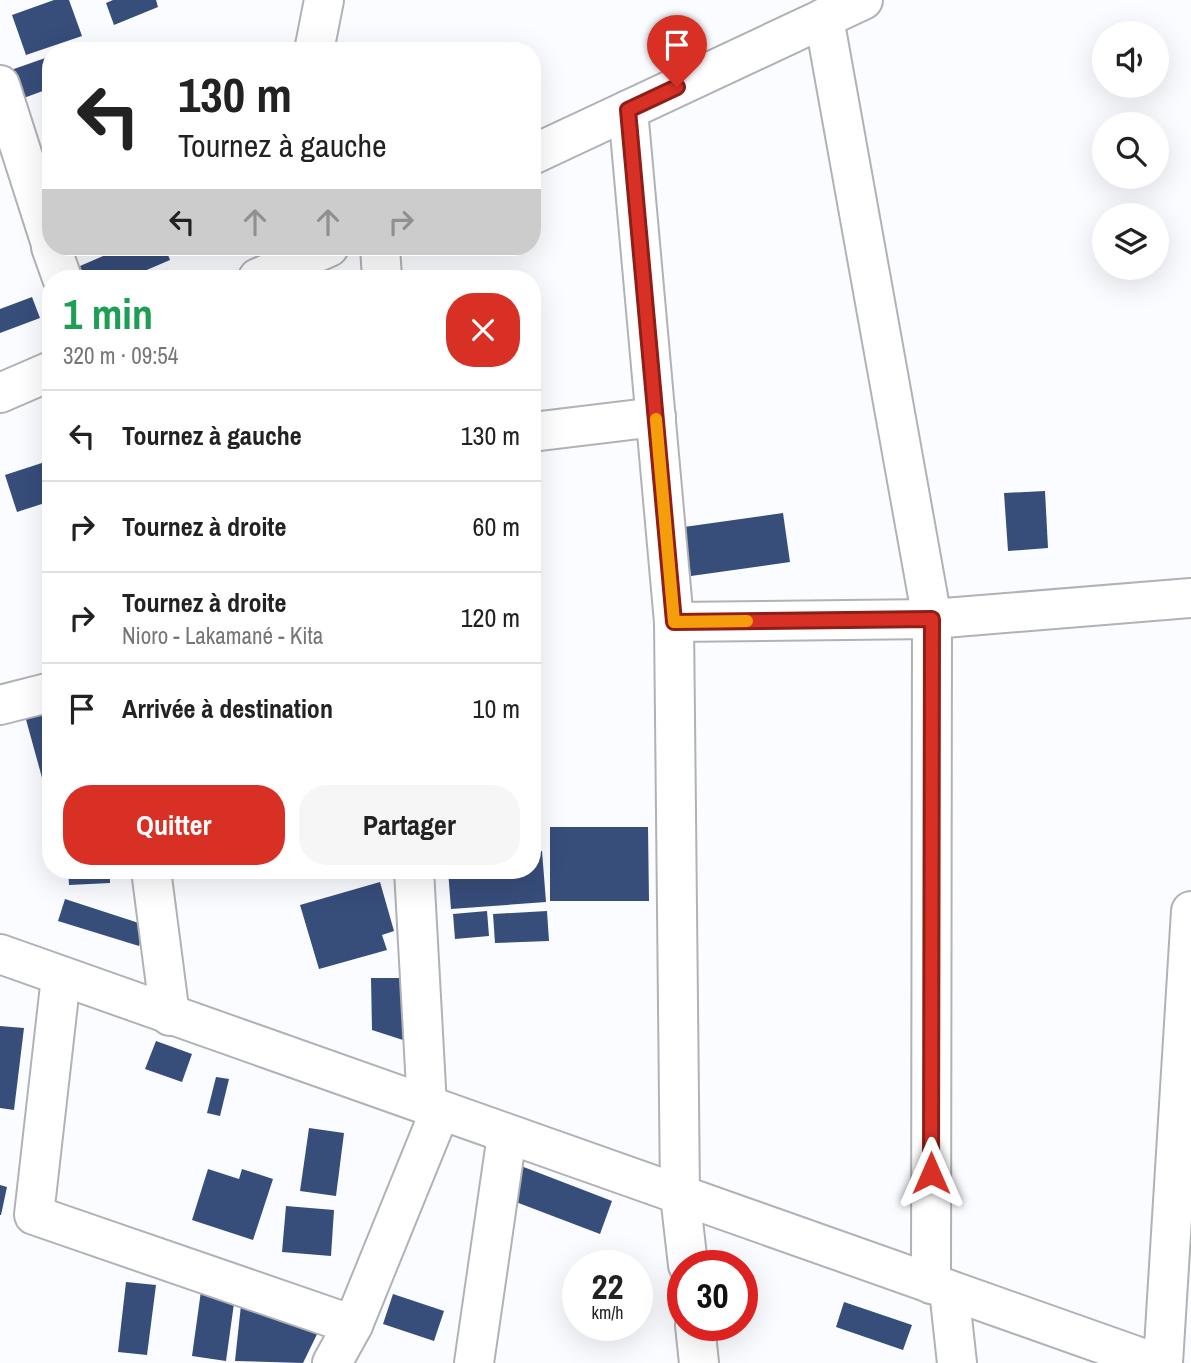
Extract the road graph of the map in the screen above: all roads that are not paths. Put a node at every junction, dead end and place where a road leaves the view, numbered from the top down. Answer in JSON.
{"nodes":[{"id":1,"x":324,"y":0,"type":"edge"},
{"id":2,"x":863,"y":0,"type":"edge"},
{"id":3,"x":824,"y":18,"type":"junction"},
{"id":4,"x":316,"y":42,"type":"edge"},
{"id":5,"x":0,"y":85,"type":"edge"},
{"id":6,"x":628,"y":110,"type":"junction"},
{"id":7,"x":541,"y":151,"type":"edge"},
{"id":8,"x":42,"y":218,"type":"edge"},
{"id":9,"x":300,"y":256,"type":"edge"},
{"id":10,"x":267,"y":266,"type":"edge"},
{"id":11,"x":42,"y":375,"type":"edge"},
{"id":12,"x":0,"y":393,"type":"edge"},
{"id":13,"x":656,"y":417,"type":"junction"},
{"id":14,"x":541,"y":431,"type":"edge"},
{"id":15,"x":1191,"y":598,"type":"edge"},
{"id":16,"x":932,"y":619,"type":"junction"},
{"id":17,"x":674,"y":622,"type":"junction"},
{"id":18,"x":42,"y":694,"type":"edge"},
{"id":19,"x":0,"y":705,"type":"edge"},
{"id":20,"x":152,"y":879,"type":"edge"},
{"id":21,"x":415,"y":879,"type":"edge"},
{"id":22,"x":1191,"y":911,"type":"edge"},
{"id":23,"x":0,"y":954,"type":"edge"},
{"id":24,"x":61,"y":977,"type":"junction"},
{"id":25,"x":170,"y":1016,"type":"junction"},
{"id":26,"x":434,"y":1109,"type":"junction"},
{"id":27,"x":507,"y":1135,"type":"junction"},
{"id":28,"x":680,"y":1195,"type":"junction"},
{"id":29,"x":686,"y":1250,"type":"edge"},
{"id":30,"x":940,"y":1287,"type":"junction"},
{"id":31,"x":353,"y":1325,"type":"junction"},
{"id":32,"x":697,"y":1341,"type":"edge"},
{"id":33,"x":332,"y":1363,"type":"edge"},
{"id":34,"x":474,"y":1363,"type":"edge"},
{"id":35,"x":699,"y":1363,"type":"edge"},
{"id":36,"x":957,"y":1363,"type":"edge"},
{"id":37,"x":1156,"y":1363,"type":"edge"},
{"id":38,"x":1163,"y":1363,"type":"edge"}],
"edges":[{"from":1,"to":4,"type":"street"},
{"from":2,"to":3,"type":"street"},
{"from":3,"to":6,"type":"street"},
{"from":3,"to":16,"type":"street"},
{"from":5,"to":8,"type":"street"},
{"from":6,"to":7,"type":"street"},
{"from":6,"to":13,"type":"street"},
{"from":9,"to":10,"type":"street"},
{"from":11,"to":12,"type":"street"},
{"from":13,"to":14,"type":"street"},
{"from":13,"to":17,"type":"street"},
{"from":15,"to":16,"type":"street"},
{"from":16,"to":17,"type":"street"},
{"from":16,"to":30,"type":"street"},
{"from":17,"to":28,"type":"street"},
{"from":18,"to":19,"type":"street"},
{"from":20,"to":25,"type":"street"},
{"from":21,"to":26,"type":"street"},
{"from":22,"to":38,"type":"street"},
{"from":23,"to":24,"type":"street"},
{"from":24,"to":25,"type":"street"},
{"from":24,"to":31,"type":"street"},
{"from":25,"to":26,"type":"street"},
{"from":26,"to":27,"type":"street"},
{"from":26,"to":31,"type":"street"},
{"from":27,"to":28,"type":"street"},
{"from":27,"to":34,"type":"street"},
{"from":28,"to":29,"type":"street"},
{"from":28,"to":30,"type":"street"},
{"from":30,"to":36,"type":"street"},
{"from":30,"to":37,"type":"street"},
{"from":31,"to":33,"type":"street"},
{"from":32,"to":35,"type":"street"}]}
